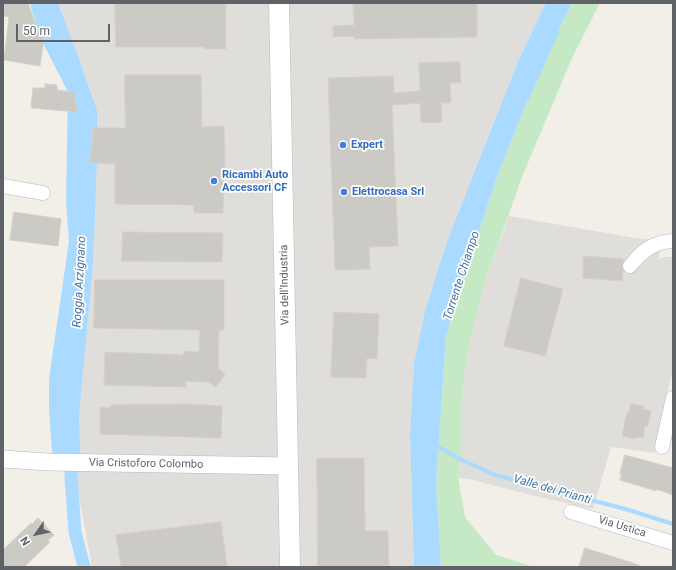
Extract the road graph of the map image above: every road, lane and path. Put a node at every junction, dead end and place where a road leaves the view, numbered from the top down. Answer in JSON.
{"nodes":[{"id":1,"x":279,"y":3,"type":"edge"},
{"id":2,"x":3,"y":186,"type":"edge"},
{"id":3,"x":44,"y":193,"type":"dead end"},
{"id":4,"x":673,"y":241,"type":"edge"},
{"id":5,"x":630,"y":266,"type":"dead end"},
{"id":6,"x":673,"y":398,"type":"edge"},
{"id":7,"x":662,"y":447,"type":"dead end"},
{"id":8,"x":3,"y":459,"type":"edge"},
{"id":9,"x":288,"y":466,"type":"junction"},
{"id":10,"x":571,"y":512,"type":"dead end"},
{"id":11,"x":673,"y":542,"type":"edge"},
{"id":12,"x":290,"y":567,"type":"edge"}],
"edges":[{"from":1,"to":9,"type":"main road","name":"Via dell'Industria"},
{"from":2,"to":3,"type":"street"},
{"from":4,"to":5,"type":"street"},
{"from":6,"to":7,"type":"street"},
{"from":8,"to":9,"type":"street","name":"Via Cristoforo Colombo"},
{"from":9,"to":12,"type":"main road","name":"Via dell'Industria"},
{"from":10,"to":11,"type":"street","name":"Via Ustica"}]}
